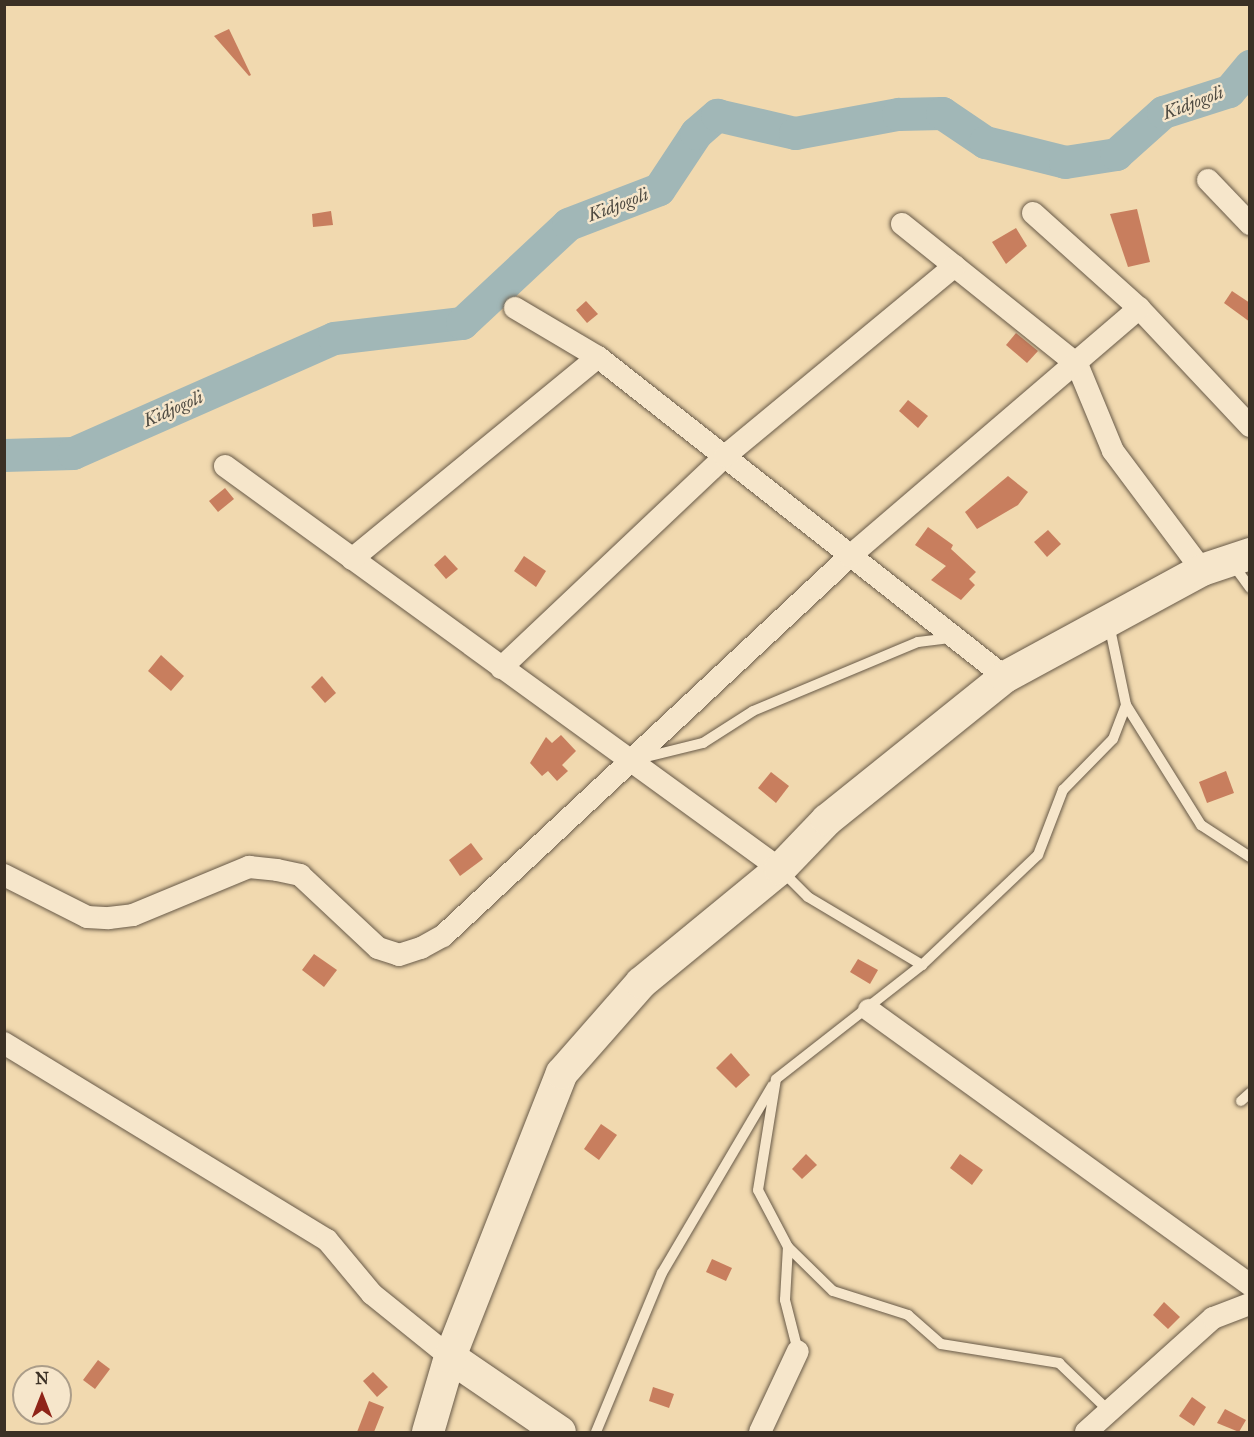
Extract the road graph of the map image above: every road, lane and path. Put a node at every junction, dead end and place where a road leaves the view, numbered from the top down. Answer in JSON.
{"nodes":[{"id":1,"x":1208,"y":180,"type":"dead end"},
{"id":2,"x":1034,"y":213,"type":"dead end"},
{"id":3,"x":902,"y":224,"type":"dead end"},
{"id":4,"x":1250,"y":224,"type":"edge"},
{"id":5,"x":955,"y":266,"type":"junction"},
{"id":6,"x":1139,"y":308,"type":"junction"},
{"id":7,"x":515,"y":309,"type":"dead end"},
{"id":8,"x":598,"y":357,"type":"junction"},
{"id":9,"x":1077,"y":364,"type":"junction"},
{"id":10,"x":1250,"y":426,"type":"edge"},
{"id":11,"x":725,"y":456,"type":"junction"},
{"id":12,"x":225,"y":466,"type":"dead end"},
{"id":13,"x":849,"y":556,"type":"junction"},
{"id":14,"x":352,"y":559,"type":"junction"},
{"id":15,"x":1227,"y":561,"type":"edge"},
{"id":16,"x":1250,"y":588,"type":"edge"},
{"id":17,"x":1108,"y":621,"type":"junction"},
{"id":18,"x":952,"y":638,"type":"junction"},
{"id":19,"x":501,"y":668,"type":"junction"},
{"id":20,"x":1005,"y":677,"type":"junction"},
{"id":21,"x":1126,"y":705,"type":"junction"},
{"id":22,"x":628,"y":761,"type":"junction"},
{"id":23,"x":1250,"y":857,"type":"edge"},
{"id":24,"x":780,"y":869,"type":"junction"},
{"id":25,"x":4,"y":875,"type":"edge"},
{"id":26,"x":922,"y":965,"type":"junction"},
{"id":27,"x":868,"y":1010,"type":"junction"},
{"id":28,"x":4,"y":1042,"type":"edge"},
{"id":29,"x":776,"y":1079,"type":"junction"},
{"id":30,"x":788,"y":1247,"type":"junction"},
{"id":31,"x":1250,"y":1286,"type":"edge"},
{"id":32,"x":1250,"y":1304,"type":"edge"},
{"id":33,"x":798,"y":1351,"type":"joint"},
{"id":34,"x":450,"y":1357,"type":"junction"},
{"id":35,"x":1110,"y":1411,"type":"junction"},
{"id":36,"x":428,"y":1432,"type":"edge"},
{"id":37,"x":560,"y":1432,"type":"edge"},
{"id":38,"x":596,"y":1432,"type":"edge"},
{"id":39,"x":760,"y":1432,"type":"edge"},
{"id":40,"x":1086,"y":1432,"type":"edge"}],
"edges":[{"from":1,"to":4,"type":"street"},
{"from":2,"to":6,"type":"street"},
{"from":3,"to":5,"type":"street"},
{"from":5,"to":9,"type":"street"},
{"from":5,"to":11,"type":"street"},
{"from":6,"to":9,"type":"street"},
{"from":6,"to":10,"type":"street"},
{"from":7,"to":8,"type":"street"},
{"from":8,"to":11,"type":"street"},
{"from":8,"to":14,"type":"street"},
{"from":9,"to":13,"type":"street"},
{"from":9,"to":15,"type":"street"},
{"from":11,"to":13,"type":"street"},
{"from":11,"to":19,"type":"street"},
{"from":12,"to":14,"type":"street"},
{"from":13,"to":18,"type":"street"},
{"from":13,"to":22,"type":"street"},
{"from":14,"to":19,"type":"street"},
{"from":15,"to":16,"type":"lane"},
{"from":15,"to":17,"type":"street"},
{"from":17,"to":20,"type":"street"},
{"from":17,"to":21,"type":"lane"},
{"from":18,"to":20,"type":"street"},
{"from":18,"to":22,"type":"lane"},
{"from":19,"to":22,"type":"street"},
{"from":20,"to":24,"type":"street"},
{"from":21,"to":23,"type":"lane"},
{"from":21,"to":26,"type":"lane"},
{"from":22,"to":24,"type":"street"},
{"from":22,"to":25,"type":"street"},
{"from":24,"to":26,"type":"lane"},
{"from":24,"to":34,"type":"street"},
{"from":26,"to":27,"type":"lane"},
{"from":27,"to":29,"type":"lane"},
{"from":27,"to":31,"type":"street"},
{"from":28,"to":34,"type":"street"},
{"from":29,"to":30,"type":"lane"},
{"from":29,"to":38,"type":"lane"},
{"from":30,"to":33,"type":"lane"},
{"from":30,"to":35,"type":"lane"},
{"from":32,"to":35,"type":"street"},
{"from":33,"to":39,"type":"street"},
{"from":34,"to":36,"type":"street"},
{"from":34,"to":37,"type":"street"},
{"from":35,"to":40,"type":"street"}]}
